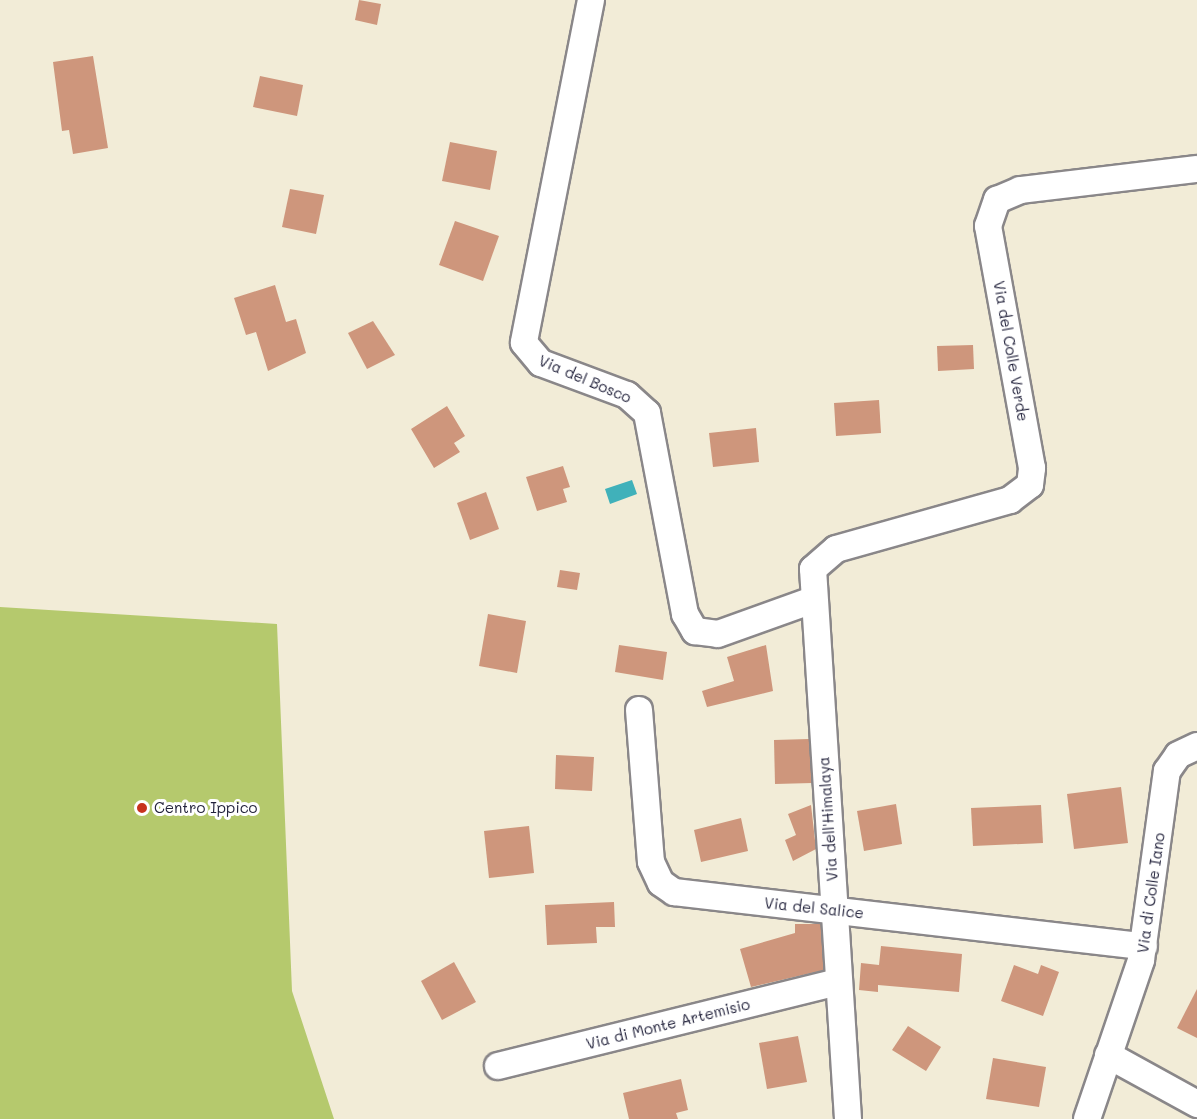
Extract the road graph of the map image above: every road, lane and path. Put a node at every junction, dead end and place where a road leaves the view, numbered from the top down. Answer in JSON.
{"nodes":[{"id":1,"x":591,"y":0,"type":"edge"},
{"id":2,"x":1197,"y":169,"type":"edge"},
{"id":3,"x":821,"y":558,"type":"joint"},
{"id":4,"x":813,"y":600,"type":"junction"},
{"id":5,"x":639,"y":710,"type":"dead end"},
{"id":6,"x":1197,"y":746,"type":"edge"},
{"id":7,"x":834,"y":910,"type":"junction"},
{"id":8,"x":1144,"y":946,"type":"junction"},
{"id":9,"x":838,"y":982,"type":"junction"},
{"id":10,"x":1108,"y":1055,"type":"junction"},
{"id":11,"x":498,"y":1066,"type":"dead end"},
{"id":12,"x":1197,"y":1104,"type":"edge"},
{"id":13,"x":848,"y":1119,"type":"edge"},
{"id":14,"x":1087,"y":1119,"type":"edge"}],
"edges":[{"from":1,"to":4,"type":"street","name":"Via del Bosco"},
{"from":2,"to":3,"type":"street","name":"Via del Colle Verde"},
{"from":3,"to":4,"type":"street","name":"Via dell'Himalaya"},
{"from":4,"to":7,"type":"street","name":"Via dell'Himalaya"},
{"from":5,"to":7,"type":"street","name":"Via del Salice"},
{"from":6,"to":8,"type":"street","name":"Via di Colle Iano"},
{"from":7,"to":8,"type":"street","name":"Via del Salice"},
{"from":7,"to":9,"type":"street","name":"Via dell'Himalaya"},
{"from":8,"to":10,"type":"street","name":"Via di Colle Iano"},
{"from":9,"to":11,"type":"street","name":"Via di Monte Artemisio"},
{"from":9,"to":13,"type":"street","name":"Via dell'Himalaya"},
{"from":10,"to":12,"type":"street"},
{"from":10,"to":14,"type":"street","name":"Via di Colle Iano"}]}
